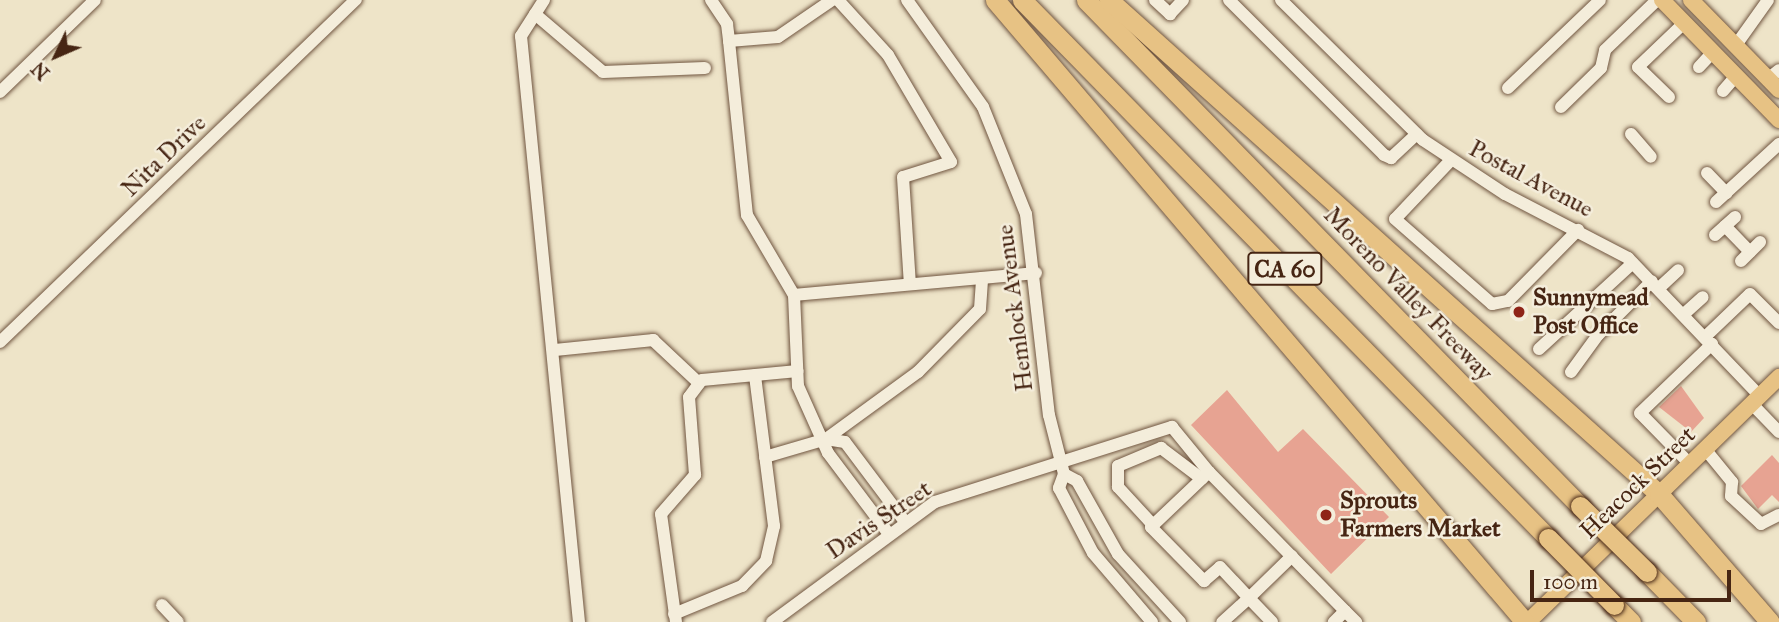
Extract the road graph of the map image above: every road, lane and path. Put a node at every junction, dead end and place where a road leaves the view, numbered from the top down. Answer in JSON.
{"nodes":[{"id":1,"x":95,"y":0,"type":"edge"},
{"id":2,"x":356,"y":0,"type":"edge"},
{"id":3,"x":544,"y":0,"type":"edge"},
{"id":4,"x":711,"y":0,"type":"edge"},
{"id":5,"x":832,"y":0,"type":"edge"},
{"id":6,"x":838,"y":0,"type":"edge"},
{"id":7,"x":907,"y":0,"type":"edge"},
{"id":8,"x":995,"y":0,"type":"edge"},
{"id":9,"x":1022,"y":0,"type":"edge"},
{"id":10,"x":1086,"y":0,"type":"edge"},
{"id":11,"x":1109,"y":0,"type":"edge"},
{"id":12,"x":1154,"y":0,"type":"edge"},
{"id":13,"x":1183,"y":0,"type":"edge"},
{"id":14,"x":1229,"y":0,"type":"edge"},
{"id":15,"x":1280,"y":0,"type":"edge"},
{"id":16,"x":1600,"y":0,"type":"edge"},
{"id":17,"x":1657,"y":0,"type":"edge"},
{"id":18,"x":1662,"y":0,"type":"edge"},
{"id":19,"x":1691,"y":0,"type":"edge"},
{"id":20,"x":1768,"y":0,"type":"edge"},
{"id":21,"x":535,"y":14,"type":"junction"},
{"id":22,"x":1684,"y":23,"type":"junction"},
{"id":23,"x":729,"y":40,"type":"junction"},
{"id":24,"x":1736,"y":45,"type":"junction"},
{"id":25,"x":1713,"y":52,"type":"junction"},
{"id":26,"x":1699,"y":67,"type":"dead end"},
{"id":27,"x":705,"y":68,"type":"dead end"},
{"id":28,"x":1736,"y":76,"type":"junction"},
{"id":29,"x":1775,"y":80,"type":"edge"},
{"id":30,"x":1508,"y":88,"type":"dead end"},
{"id":31,"x":1723,"y":91,"type":"dead end"},
{"id":32,"x":0,"y":92,"type":"edge"},
{"id":33,"x":1669,"y":97,"type":"dead end"},
{"id":34,"x":1561,"y":107,"type":"dead end"},
{"id":35,"x":1779,"y":120,"type":"edge"},
{"id":36,"x":1417,"y":134,"type":"junction"},
{"id":37,"x":1631,"y":134,"type":"dead end"},
{"id":38,"x":1779,"y":144,"type":"edge"},
{"id":39,"x":1651,"y":157,"type":"dead end"},
{"id":40,"x":1451,"y":160,"type":"junction"},
{"id":41,"x":1707,"y":173,"type":"dead end"},
{"id":42,"x":1725,"y":226,"type":"dead end"},
{"id":43,"x":1578,"y":230,"type":"junction"},
{"id":44,"x":1760,"y":242,"type":"dead end"},
{"id":45,"x":1633,"y":263,"type":"junction"},
{"id":46,"x":1678,"y":270,"type":"dead end"},
{"id":47,"x":1036,"y":274,"type":"junction"},
{"id":48,"x":982,"y":278,"type":"junction"},
{"id":49,"x":910,"y":284,"type":"junction"},
{"id":50,"x":1656,"y":284,"type":"junction"},
{"id":51,"x":794,"y":295,"type":"junction"},
{"id":52,"x":1703,"y":297,"type":"dead end"},
{"id":53,"x":1684,"y":314,"type":"junction"},
{"id":54,"x":1779,"y":323,"type":"edge"},
{"id":55,"x":1708,"y":341,"type":"junction"},
{"id":56,"x":0,"y":342,"type":"edge"},
{"id":57,"x":1539,"y":349,"type":"dead end"},
{"id":58,"x":555,"y":350,"type":"junction"},
{"id":59,"x":798,"y":371,"type":"junction"},
{"id":60,"x":1571,"y":372,"type":"dead end"},
{"id":61,"x":755,"y":375,"type":"junction"},
{"id":62,"x":1779,"y":377,"type":"edge"},
{"id":63,"x":699,"y":383,"type":"junction"},
{"id":64,"x":1756,"y":400,"type":"junction"},
{"id":65,"x":1779,"y":432,"type":"edge"},
{"id":66,"x":826,"y":439,"type":"junction"},
{"id":67,"x":1705,"y":449,"type":"junction"},
{"id":68,"x":765,"y":457,"type":"junction"},
{"id":69,"x":1060,"y":460,"type":"junction"},
{"id":70,"x":1690,"y":464,"type":"junction"},
{"id":71,"x":1064,"y":474,"type":"junction"},
{"id":72,"x":1205,"y":475,"type":"junction"},
{"id":73,"x":1658,"y":494,"type":"junction"},
{"id":74,"x":1779,"y":515,"type":"edge"},
{"id":75,"x":905,"y":522,"type":"junction"},
{"id":76,"x":1153,"y":525,"type":"junction"},
{"id":77,"x":888,"y":533,"type":"junction"},
{"id":78,"x":1292,"y":556,"type":"junction"},
{"id":79,"x":1249,"y":598,"type":"junction"},
{"id":80,"x":162,"y":605,"type":"dead end"},
{"id":81,"x":1345,"y":611,"type":"junction"},
{"id":82,"x":675,"y":618,"type":"edge"},
{"id":83,"x":178,"y":622,"type":"edge"},
{"id":84,"x":579,"y":622,"type":"edge"},
{"id":85,"x":772,"y":622,"type":"edge"},
{"id":86,"x":1152,"y":622,"type":"edge"},
{"id":87,"x":1180,"y":622,"type":"edge"},
{"id":88,"x":1222,"y":622,"type":"edge"},
{"id":89,"x":1272,"y":622,"type":"edge"},
{"id":90,"x":1334,"y":622,"type":"edge"},
{"id":91,"x":1356,"y":622,"type":"edge"},
{"id":92,"x":1526,"y":622,"type":"edge"},
{"id":93,"x":1631,"y":622,"type":"edge"},
{"id":94,"x":1696,"y":622,"type":"edge"},
{"id":95,"x":1770,"y":622,"type":"edge"}],
"edges":[{"from":1,"to":32,"type":"street"},
{"from":2,"to":56,"type":"street","name":"Nita Drive"},
{"from":3,"to":21,"type":"street"},
{"from":4,"to":23,"type":"street"},
{"from":5,"to":23,"type":"street"},
{"from":6,"to":49,"type":"street"},
{"from":7,"to":47,"type":"street","name":"Hemlock Avenue"},
{"from":8,"to":92,"type":"highway"},
{"from":9,"to":93,"type":"highway","number":"CA 60","bridge":true},
{"from":10,"to":94,"type":"highway","name":"Moreno Valley Freeway","number":"CA 60","bridge":true},
{"from":11,"to":73,"type":"highway"},
{"from":12,"to":13,"type":"street"},
{"from":14,"to":36,"type":"street"},
{"from":15,"to":36,"type":"street","name":"Postal Avenue"},
{"from":16,"to":30,"type":"street"},
{"from":17,"to":34,"type":"street"},
{"from":18,"to":22,"type":"main road"},
{"from":19,"to":24,"type":"main road"},
{"from":20,"to":24,"type":"street"},
{"from":21,"to":27,"type":"street"},
{"from":21,"to":58,"type":"street"},
{"from":22,"to":25,"type":"main road"},
{"from":22,"to":33,"type":"street"},
{"from":23,"to":51,"type":"street"},
{"from":24,"to":29,"type":"main road"},
{"from":25,"to":26,"type":"street"},
{"from":25,"to":28,"type":"main road"},
{"from":28,"to":31,"type":"street"},
{"from":28,"to":35,"type":"main road"},
{"from":36,"to":40,"type":"street","name":"Postal Avenue"},
{"from":37,"to":39,"type":"street"},
{"from":38,"to":41,"type":"street"},
{"from":40,"to":43,"type":"street","name":"Postal Avenue"},
{"from":40,"to":43,"type":"street"},
{"from":42,"to":44,"type":"street"},
{"from":43,"to":45,"type":"street","name":"Postal Avenue"},
{"from":45,"to":50,"type":"street","name":"Postal Avenue"},
{"from":45,"to":57,"type":"street"},
{"from":46,"to":50,"type":"street"},
{"from":47,"to":48,"type":"street"},
{"from":47,"to":69,"type":"street","name":"Hemlock Avenue"},
{"from":48,"to":49,"type":"street"},
{"from":48,"to":66,"type":"street"},
{"from":49,"to":51,"type":"street"},
{"from":50,"to":53,"type":"street","name":"Postal Avenue"},
{"from":50,"to":60,"type":"street"},
{"from":51,"to":59,"type":"street"},
{"from":52,"to":53,"type":"street"},
{"from":53,"to":55,"type":"street","name":"Postal Avenue"},
{"from":54,"to":55,"type":"street"},
{"from":55,"to":64,"type":"street","name":"Postal Avenue"},
{"from":55,"to":70,"type":"street"},
{"from":58,"to":63,"type":"street"},
{"from":58,"to":84,"type":"street"},
{"from":59,"to":61,"type":"street"},
{"from":59,"to":66,"type":"street"},
{"from":61,"to":63,"type":"street"},
{"from":61,"to":68,"type":"street"},
{"from":62,"to":64,"type":"main road","name":"Heacock Street"},
{"from":63,"to":82,"type":"street"},
{"from":64,"to":65,"type":"street","name":"Postal Avenue"},
{"from":64,"to":67,"type":"main road","name":"Heacock Street"},
{"from":66,"to":68,"type":"street"},
{"from":66,"to":75,"type":"street"},
{"from":66,"to":77,"type":"street"},
{"from":67,"to":70,"type":"main road","name":"Heacock Street"},
{"from":67,"to":74,"type":"street"},
{"from":68,"to":82,"type":"street"},
{"from":69,"to":71,"type":"street","name":"Hemlock Avenue"},
{"from":69,"to":72,"type":"street","name":"Davis Street"},
{"from":69,"to":75,"type":"street","name":"Davis Street"},
{"from":70,"to":73,"type":"main road","name":"Heacock Street"},
{"from":71,"to":86,"type":"street","name":"Hemlock Avenue"},
{"from":71,"to":87,"type":"street","name":"Hemlock Avenue"},
{"from":72,"to":76,"type":"street"},
{"from":72,"to":76,"type":"street"},
{"from":72,"to":78,"type":"street"},
{"from":73,"to":92,"type":"main road","name":"Heacock Street"},
{"from":73,"to":95,"type":"highway"},
{"from":75,"to":77,"type":"street","name":"Davis Street"},
{"from":76,"to":79,"type":"street"},
{"from":77,"to":85,"type":"street","name":"Davis Street"},
{"from":78,"to":79,"type":"street"},
{"from":78,"to":81,"type":"street"},
{"from":79,"to":88,"type":"street"},
{"from":79,"to":89,"type":"street"},
{"from":80,"to":83,"type":"street"},
{"from":81,"to":90,"type":"street"},
{"from":81,"to":91,"type":"street"}]}
